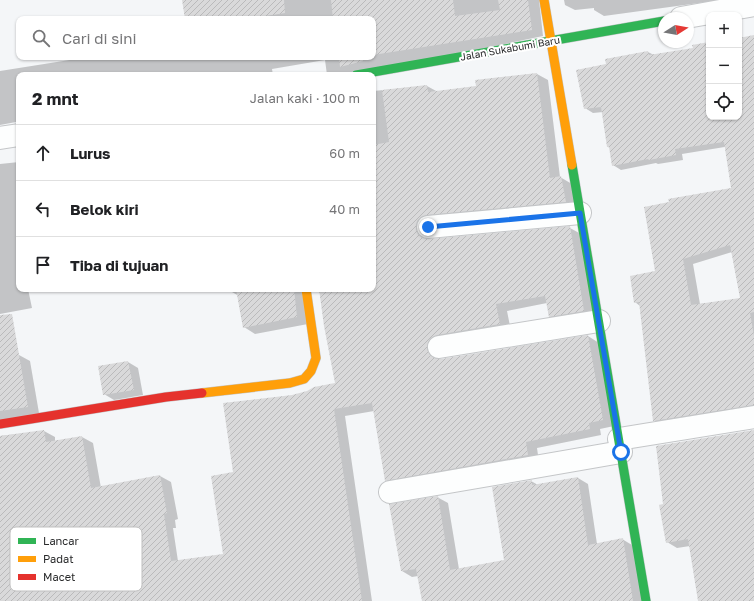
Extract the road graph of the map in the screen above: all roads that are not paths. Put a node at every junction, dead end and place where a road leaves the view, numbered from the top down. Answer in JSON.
{"nodes":[{"id":1,"x":544,"y":0,"type":"edge"},
{"id":2,"x":754,"y":5,"type":"edge"},
{"id":3,"x":694,"y":16,"type":"edge"},
{"id":4,"x":658,"y":22,"type":"edge"},
{"id":5,"x":551,"y":41,"type":"junction"},
{"id":6,"x":373,"y":72,"type":"edge"},
{"id":7,"x":16,"y":135,"type":"edge"},
{"id":8,"x":0,"y":138,"type":"edge"},
{"id":9,"x":580,"y":213,"type":"junction"},
{"id":10,"x":428,"y":227,"type":"dead end"},
{"id":11,"x":306,"y":292,"type":"edge"},
{"id":12,"x":599,"y":321,"type":"junction"},
{"id":13,"x":440,"y":347,"type":"dead end"},
{"id":14,"x":754,"y":417,"type":"edge"},
{"id":15,"x":0,"y":424,"type":"edge"},
{"id":16,"x":620,"y":445,"type":"junction"},
{"id":17,"x":390,"y":492,"type":"dead end"},
{"id":18,"x":646,"y":601,"type":"edge"}],
"edges":[{"from":1,"to":5,"type":"street"},
{"from":2,"to":3,"type":"street"},
{"from":4,"to":5,"type":"street","name":"Jalan Sukabumi Baru"},
{"from":5,"to":6,"type":"street","name":"Jalan Sukabumi Baru"},
{"from":5,"to":9,"type":"street"},
{"from":7,"to":8,"type":"street"},
{"from":9,"to":10,"type":"street"},
{"from":9,"to":12,"type":"street"},
{"from":11,"to":15,"type":"street"},
{"from":12,"to":13,"type":"street"},
{"from":12,"to":16,"type":"street"},
{"from":14,"to":16,"type":"street"},
{"from":16,"to":17,"type":"street"},
{"from":16,"to":18,"type":"street"}]}
